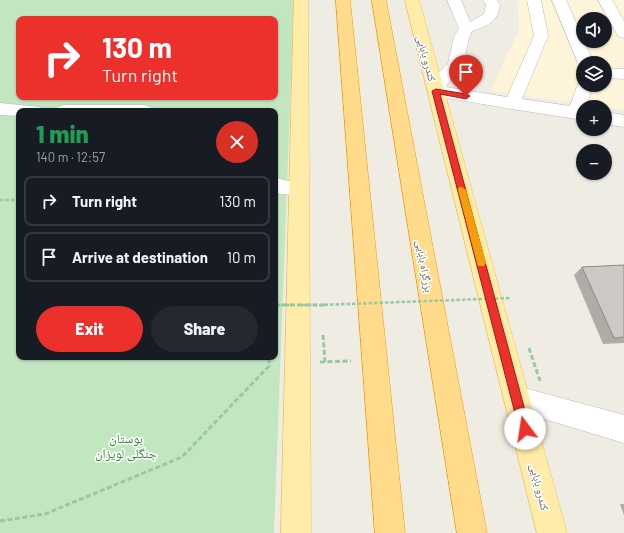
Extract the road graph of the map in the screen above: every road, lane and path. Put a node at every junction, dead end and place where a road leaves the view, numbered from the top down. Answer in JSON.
{"nodes":[{"id":1,"x":343,"y":0,"type":"edge"},
{"id":2,"x":379,"y":0,"type":"edge"},
{"id":3,"x":412,"y":0,"type":"edge"},
{"id":4,"x":454,"y":0,"type":"edge"},
{"id":5,"x":490,"y":0,"type":"edge"},
{"id":6,"x":534,"y":0,"type":"edge"},
{"id":7,"x":559,"y":0,"type":"edge"},
{"id":8,"x":605,"y":0,"type":"edge"},
{"id":9,"x":308,"y":2,"type":"edge"},
{"id":10,"x":466,"y":28,"type":"junction"},
{"id":11,"x":624,"y":34,"type":"edge"},
{"id":12,"x":583,"y":56,"type":"edge"},
{"id":13,"x":612,"y":73,"type":"edge"},
{"id":14,"x":624,"y":74,"type":"edge"},
{"id":15,"x":436,"y":91,"type":"junction"},
{"id":16,"x":512,"y":104,"type":"junction"},
{"id":17,"x":0,"y":109,"type":"edge"},
{"id":18,"x":16,"y":110,"type":"edge"},
{"id":19,"x":576,"y":113,"type":"edge"},
{"id":20,"x":612,"y":119,"type":"edge"},
{"id":21,"x":624,"y":121,"type":"edge"},
{"id":22,"x":278,"y":187,"type":"edge"},
{"id":23,"x":299,"y":189,"type":"junction"},
{"id":24,"x":0,"y":200,"type":"edge"},
{"id":25,"x":16,"y":200,"type":"edge"},
{"id":26,"x":510,"y":298,"type":"dead end"},
{"id":27,"x":278,"y":305,"type":"edge"},
{"id":28,"x":269,"y":360,"type":"edge"},
{"id":29,"x":517,"y":399,"type":"junction"},
{"id":30,"x":624,"y":429,"type":"edge"},
{"id":31,"x":0,"y":521,"type":"edge"},
{"id":32,"x":296,"y":533,"type":"edge"},
{"id":33,"x":390,"y":533,"type":"edge"},
{"id":34,"x":472,"y":533,"type":"edge"},
{"id":35,"x":552,"y":533,"type":"edge"}],
"edges":[{"from":1,"to":33,"type":"highway"},
{"from":2,"to":34,"type":"highway","name":"بزرگراه بابایی"},
{"from":3,"to":15,"type":"main road","name":"کندرو بابایی"},
{"from":4,"to":10,"type":"street"},
{"from":5,"to":10,"type":"street"},
{"from":6,"to":16,"type":"street"},
{"from":7,"to":12,"type":"street"},
{"from":8,"to":11,"type":"street"},
{"from":9,"to":23,"type":"main road"},
{"from":10,"to":15,"type":"street"},
{"from":13,"to":14,"type":"street"},
{"from":15,"to":16,"type":"street"},
{"from":15,"to":29,"type":"main road","name":"کندرو بابایی"},
{"from":16,"to":19,"type":"street"},
{"from":17,"to":18,"type":"street"},
{"from":20,"to":21,"type":"street"},
{"from":22,"to":23,"type":"street"},
{"from":23,"to":32,"type":"main road"},
{"from":24,"to":25,"type":"path"},
{"from":26,"to":27,"type":"path","bridge":true},
{"from":28,"to":31,"type":"path"},
{"from":29,"to":30,"type":"street"},
{"from":29,"to":35,"type":"main road","name":"کندرو بابایی"}]}
